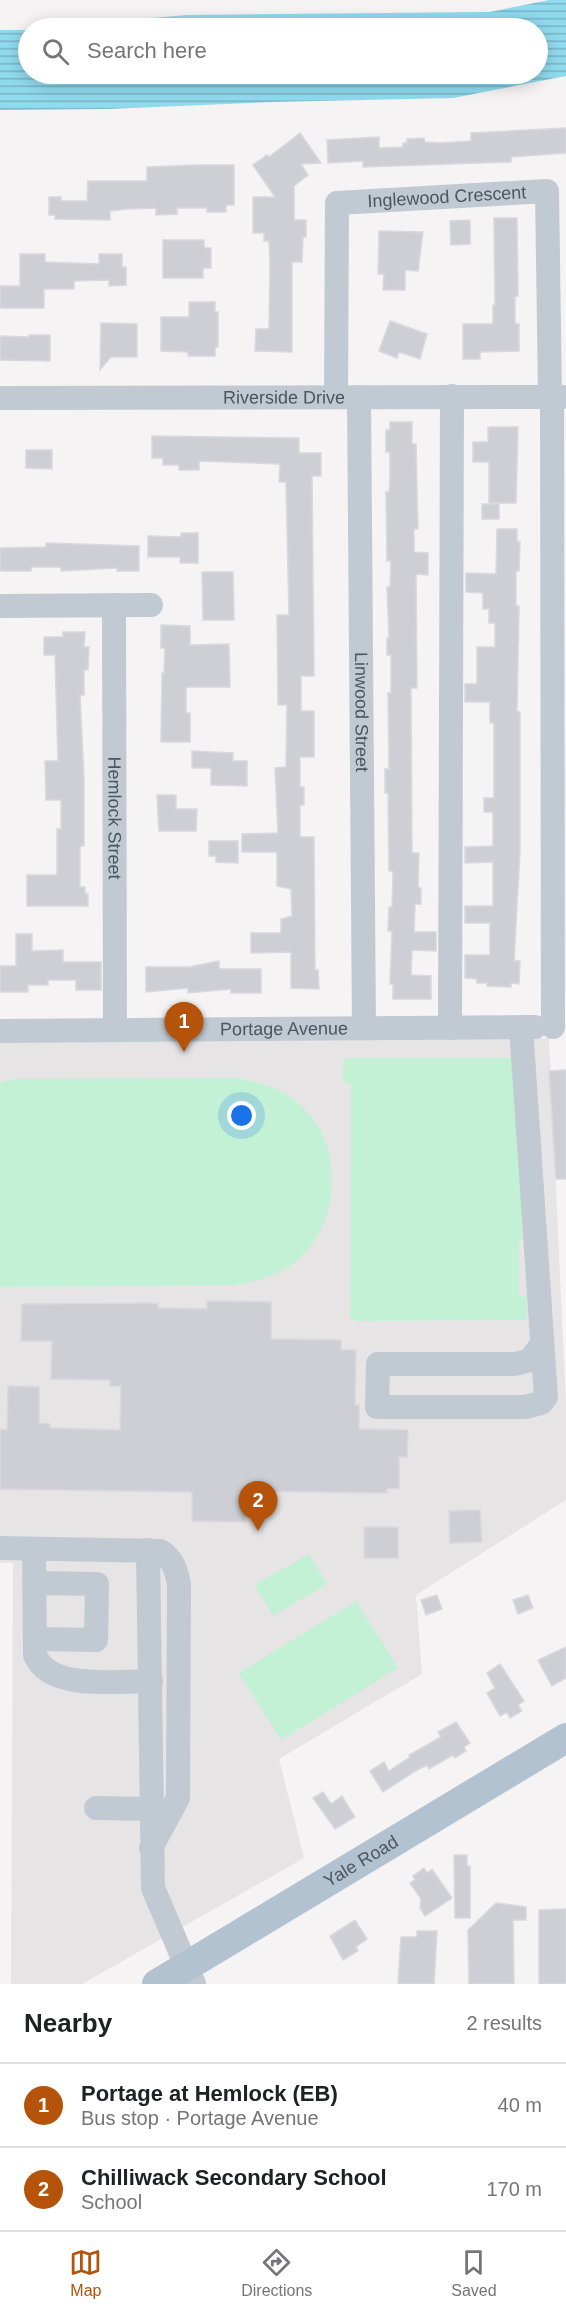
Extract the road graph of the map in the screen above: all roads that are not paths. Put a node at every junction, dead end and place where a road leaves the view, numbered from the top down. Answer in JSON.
{"nodes":[{"id":1,"x":452,"y":396,"type":"junction"},
{"id":2,"x":347,"y":397,"type":"junction"},
{"id":3,"x":556,"y":397,"type":"edge"},
{"id":4,"x":0,"y":398,"type":"edge"},
{"id":5,"x":114,"y":605,"type":"junction"},
{"id":6,"x":151,"y":605,"type":"dead end"},
{"id":7,"x":0,"y":606,"type":"edge"},
{"id":8,"x":521,"y":1027,"type":"junction"},
{"id":9,"x":560,"y":1027,"type":"edge"},
{"id":10,"x":364,"y":1028,"type":"junction"},
{"id":11,"x":450,"y":1028,"type":"junction"},
{"id":12,"x":115,"y":1030,"type":"junction"},
{"id":13,"x":0,"y":1031,"type":"edge"},
{"id":14,"x":542,"y":1344,"type":"junction"},
{"id":15,"x":0,"y":1548,"type":"edge"},
{"id":16,"x":34,"y":1549,"type":"junction"},
{"id":17,"x":148,"y":1550,"type":"junction"},
{"id":18,"x":34,"y":1583,"type":"junction"},
{"id":19,"x":35,"y":1639,"type":"junction"},
{"id":20,"x":151,"y":1681,"type":"junction"},
{"id":21,"x":566,"y":1738,"type":"edge"},
{"id":22,"x":96,"y":1808,"type":"dead end"},
{"id":23,"x":151,"y":1809,"type":"junction"},
{"id":24,"x":151,"y":1848,"type":"junction"},
{"id":25,"x":190,"y":1975,"type":"edge"},
{"id":26,"x":157,"y":1984,"type":"edge"}],
"edges":[{"from":1,"to":2,"type":"street","name":"Riverside Drive"},
{"from":1,"to":3,"type":"street","name":"Riverside Drive"},
{"from":1,"to":11,"type":"street"},
{"from":2,"to":3,"type":"street","name":"Inglewood Crescent"},
{"from":2,"to":4,"type":"street","name":"Riverside Drive"},
{"from":2,"to":10,"type":"street","name":"Linwood Street"},
{"from":3,"to":9,"type":"street"},
{"from":5,"to":6,"type":"street"},
{"from":5,"to":7,"type":"street"},
{"from":5,"to":12,"type":"street","name":"Hemlock Street"},
{"from":8,"to":9,"type":"street","name":"Portage Avenue"},
{"from":8,"to":11,"type":"street","name":"Portage Avenue"},
{"from":8,"to":14,"type":"street"},
{"from":10,"to":11,"type":"street","name":"Portage Avenue"},
{"from":10,"to":12,"type":"street","name":"Portage Avenue"},
{"from":12,"to":13,"type":"street","name":"Portage Avenue"},
{"from":14,"to":14,"type":"street"},
{"from":15,"to":16,"type":"street"},
{"from":16,"to":17,"type":"street"},
{"from":16,"to":18,"type":"street"},
{"from":17,"to":20,"type":"street"},
{"from":17,"to":24,"type":"street"},
{"from":18,"to":19,"type":"street"},
{"from":18,"to":19,"type":"street"},
{"from":19,"to":20,"type":"street"},
{"from":20,"to":23,"type":"street"},
{"from":21,"to":25,"type":"main road","name":"Yale Road"},
{"from":22,"to":23,"type":"street"},
{"from":23,"to":24,"type":"street"},
{"from":24,"to":25,"type":"street"},
{"from":25,"to":26,"type":"main road","name":"Yale Road"}]}
